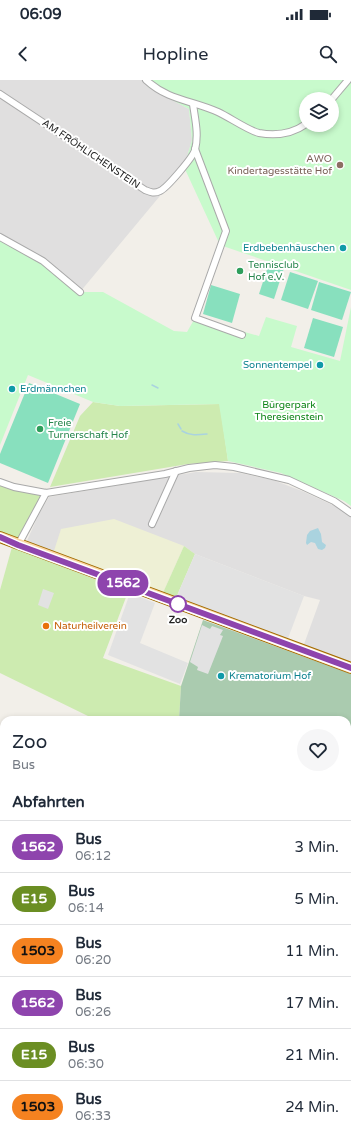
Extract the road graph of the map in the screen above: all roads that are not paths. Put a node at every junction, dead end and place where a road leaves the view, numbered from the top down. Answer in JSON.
{"nodes":[{"id":1,"x":146,"y":80,"type":"edge"},
{"id":2,"x":348,"y":80,"type":"edge"},
{"id":3,"x":338,"y":92,"type":"edge"},
{"id":4,"x":0,"y":94,"type":"edge"},
{"id":5,"x":193,"y":104,"type":"junction"},
{"id":6,"x":299,"y":128,"type":"edge"},
{"id":7,"x":195,"y":149,"type":"junction"},
{"id":8,"x":0,"y":237,"type":"edge"},
{"id":9,"x":80,"y":292,"type":"dead end"},
{"id":10,"x":242,"y":335,"type":"dead end"},
{"id":11,"x":176,"y":471,"type":"junction"},
{"id":12,"x":0,"y":482,"type":"edge"},
{"id":13,"x":46,"y":493,"type":"junction"},
{"id":14,"x":351,"y":512,"type":"edge"},
{"id":15,"x":152,"y":524,"type":"dead end"},
{"id":16,"x":0,"y":537,"type":"edge"},
{"id":17,"x":18,"y":545,"type":"junction"},
{"id":18,"x":351,"y":668,"type":"edge"}],
"edges":[{"from":1,"to":5,"type":"street"},
{"from":2,"to":3,"type":"street"},
{"from":4,"to":7,"type":"street","name":"AM FRÖHLICHENSTEIN"},
{"from":5,"to":6,"type":"street"},
{"from":5,"to":7,"type":"street","name":"AM FRÖHLICHENSTEIN"},
{"from":7,"to":10,"type":"street"},
{"from":8,"to":9,"type":"street"},
{"from":11,"to":13,"type":"street"},
{"from":11,"to":14,"type":"street"},
{"from":11,"to":15,"type":"street"},
{"from":12,"to":13,"type":"street"},
{"from":13,"to":17,"type":"street"},
{"from":16,"to":17,"type":"main road"},
{"from":17,"to":18,"type":"main road"}]}
